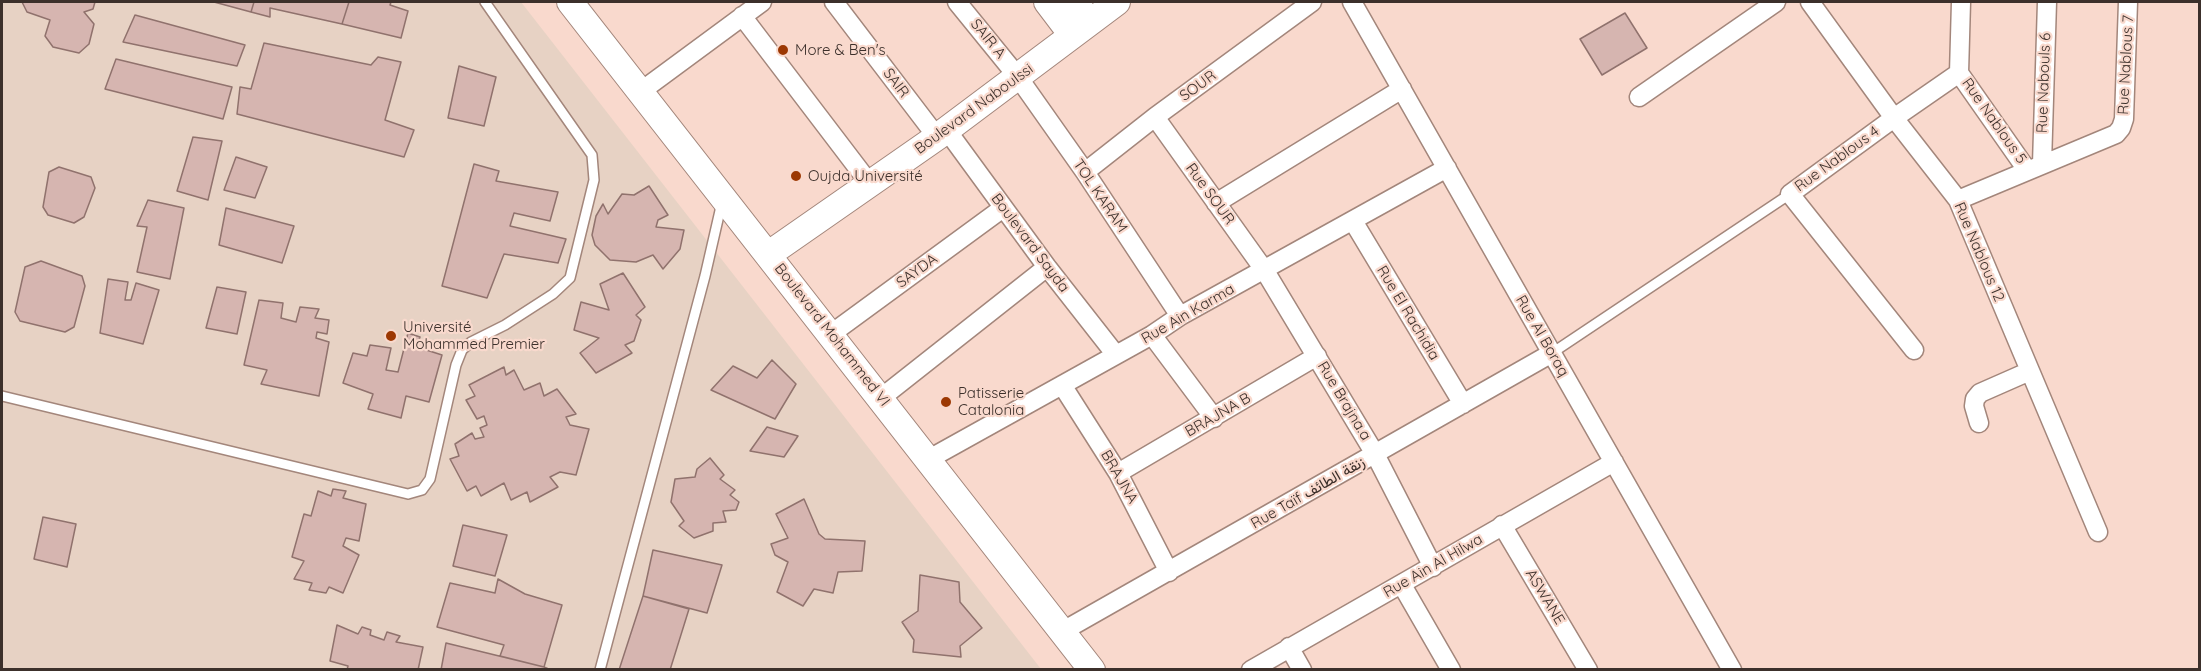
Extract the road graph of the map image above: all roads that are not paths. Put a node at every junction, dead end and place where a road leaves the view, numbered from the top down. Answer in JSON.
{"nodes":[{"id":1,"x":485,"y":2,"type":"edge"},
{"id":2,"x":570,"y":2,"type":"edge"},
{"id":3,"x":834,"y":2,"type":"edge"},
{"id":4,"x":957,"y":2,"type":"edge"},
{"id":5,"x":1047,"y":2,"type":"edge"},
{"id":6,"x":1075,"y":2,"type":"edge"},
{"id":7,"x":1118,"y":2,"type":"edge"},
{"id":8,"x":1312,"y":2,"type":"edge"},
{"id":9,"x":1352,"y":2,"type":"edge"},
{"id":10,"x":1776,"y":2,"type":"edge"},
{"id":11,"x":1810,"y":2,"type":"edge"},
{"id":12,"x":1961,"y":2,"type":"edge"},
{"id":13,"x":2047,"y":2,"type":"edge"},
{"id":14,"x":2128,"y":2,"type":"edge"},
{"id":15,"x":752,"y":7,"type":"edge"},
{"id":16,"x":1081,"y":29,"type":"junction"},
{"id":17,"x":1959,"y":73,"type":"junction"},
{"id":18,"x":1018,"y":77,"type":"junction"},
{"id":19,"x":1402,"y":89,"type":"junction"},
{"id":20,"x":640,"y":92,"type":"junction"},
{"id":21,"x":1640,"y":98,"type":"dead end"},
{"id":22,"x":1155,"y":117,"type":"junction"},
{"id":23,"x":1894,"y":118,"type":"junction"},
{"id":24,"x":941,"y":133,"type":"junction"},
{"id":25,"x":2035,"y":167,"type":"junction"},
{"id":26,"x":1447,"y":168,"type":"junction"},
{"id":27,"x":1085,"y":172,"type":"junction"},
{"id":28,"x":870,"y":184,"type":"junction"},
{"id":29,"x":1790,"y":194,"type":"junction"},
{"id":30,"x":723,"y":199,"type":"junction"},
{"id":31,"x":1958,"y":200,"type":"junction"},
{"id":32,"x":1216,"y":202,"type":"junction"},
{"id":33,"x":1003,"y":208,"type":"junction"},
{"id":34,"x":1353,"y":221,"type":"junction"},
{"id":35,"x":770,"y":254,"type":"junction"},
{"id":36,"x":1047,"y":267,"type":"junction"},
{"id":37,"x":1265,"y":271,"type":"junction"},
{"id":38,"x":1180,"y":316,"type":"junction"},
{"id":39,"x":831,"y":334,"type":"junction"},
{"id":40,"x":1152,"y":335,"type":"junction"},
{"id":41,"x":1914,"y":350,"type":"dead end"},
{"id":42,"x":1551,"y":353,"type":"junction"},
{"id":43,"x":1116,"y":355,"type":"junction"},
{"id":44,"x":1317,"y":356,"type":"junction"},
{"id":45,"x":2030,"y":371,"type":"junction"},
{"id":46,"x":1062,"y":385,"type":"junction"},
{"id":47,"x":2,"y":396,"type":"edge"},
{"id":48,"x":881,"y":398,"type":"junction"},
{"id":49,"x":1463,"y":404,"type":"junction"},
{"id":50,"x":1214,"y":418,"type":"junction"},
{"id":51,"x":1979,"y":423,"type":"dead end"},
{"id":52,"x":1375,"y":454,"type":"junction"},
{"id":53,"x":929,"y":459,"type":"junction"},
{"id":54,"x":1614,"y":462,"type":"junction"},
{"id":55,"x":1118,"y":472,"type":"junction"},
{"id":56,"x":1502,"y":525,"type":"junction"},
{"id":57,"x":2098,"y":532,"type":"dead end"},
{"id":58,"x":1433,"y":567,"type":"junction"},
{"id":59,"x":1169,"y":572,"type":"junction"},
{"id":60,"x":1402,"y":585,"type":"junction"},
{"id":61,"x":1063,"y":631,"type":"junction"},
{"id":62,"x":1289,"y":647,"type":"junction"},
{"id":63,"x":600,"y":669,"type":"edge"},
{"id":64,"x":1092,"y":669,"type":"edge"},
{"id":65,"x":1251,"y":669,"type":"edge"},
{"id":66,"x":1302,"y":669,"type":"edge"},
{"id":67,"x":1451,"y":669,"type":"edge"},
{"id":68,"x":1588,"y":669,"type":"edge"},
{"id":69,"x":1732,"y":669,"type":"edge"}],
"edges":[{"from":1,"to":47,"type":"lane"},
{"from":2,"to":20,"type":"street","name":"Boulevard Mohammed VI"},
{"from":3,"to":24,"type":"street","name":"SAIR"},
{"from":4,"to":18,"type":"street","name":"SAIR A"},
{"from":5,"to":16,"type":"street"},
{"from":6,"to":16,"type":"street"},
{"from":7,"to":16,"type":"street","name":"Boulevard Naboulssi"},
{"from":8,"to":22,"type":"street","name":"SOUR"},
{"from":9,"to":19,"type":"street","name":"Rue Al Boraq"},
{"from":10,"to":21,"type":"street"},
{"from":11,"to":23,"type":"street","name":"Rue Nablous 12"},
{"from":12,"to":17,"type":"street","name":"Rue Nablous 5"},
{"from":13,"to":25,"type":"street","name":"Rue Nabouls 6"},
{"from":14,"to":25,"type":"street","name":"Rue Nablous 7"},
{"from":15,"to":20,"type":"street"},
{"from":15,"to":28,"type":"street"},
{"from":16,"to":18,"type":"street","name":"Boulevard Naboulssi"},
{"from":17,"to":23,"type":"street","name":"Rue Nablous 4"},
{"from":17,"to":25,"type":"street","name":"Rue Nablous 5"},
{"from":18,"to":24,"type":"street","name":"Boulevard Naboulssi"},
{"from":18,"to":27,"type":"street","name":"TOL KARAM"},
{"from":19,"to":26,"type":"street","name":"Rue Al Boraq"},
{"from":19,"to":32,"type":"street"},
{"from":20,"to":30,"type":"street","name":"Boulevard Mohammed VI"},
{"from":22,"to":27,"type":"street","name":"SOUR"},
{"from":22,"to":32,"type":"street","name":"Rue SOUR"},
{"from":23,"to":29,"type":"street","name":"Rue Nablous 4"},
{"from":23,"to":31,"type":"street","name":"Rue Nablous 12"},
{"from":24,"to":28,"type":"street","name":"Boulevard Naboulssi"},
{"from":24,"to":33,"type":"street","name":"Boulevard Sayda"},
{"from":25,"to":31,"type":"street"},
{"from":26,"to":34,"type":"street","name":"Rue Ain Karma"},
{"from":26,"to":42,"type":"street","name":"Rue Al Boraq"},
{"from":27,"to":38,"type":"street","name":"TOL KARAM"},
{"from":28,"to":35,"type":"street","name":"Boulevard Naboulssi"},
{"from":29,"to":41,"type":"street","name":"Rue Nablous 4"},
{"from":29,"to":42,"type":"lane"},
{"from":30,"to":35,"type":"street","name":"Boulevard Mohammed VI"},
{"from":30,"to":63,"type":"lane"},
{"from":31,"to":45,"type":"street","name":"Rue Nablous 12"},
{"from":32,"to":37,"type":"street","name":"Rue SOUR"},
{"from":33,"to":36,"type":"street","name":"Boulevard Sayda"},
{"from":33,"to":39,"type":"street","name":"SAYDA"},
{"from":34,"to":37,"type":"street","name":"Rue Ain Karma"},
{"from":34,"to":49,"type":"street","name":"Rue El Rachidia"},
{"from":35,"to":39,"type":"street","name":"Boulevard Mohammed VI"},
{"from":36,"to":43,"type":"street","name":"Boulevard Sayda"},
{"from":36,"to":48,"type":"street"},
{"from":37,"to":38,"type":"street","name":"Rue Ain Karma"},
{"from":37,"to":44,"type":"street","name":"Rue Brajna.a"},
{"from":38,"to":40,"type":"street","name":"Rue Ain Karma"},
{"from":39,"to":48,"type":"street","name":"Boulevard Mohammed VI"},
{"from":40,"to":43,"type":"street","name":"Rue Ain Karma"},
{"from":40,"to":50,"type":"street"},
{"from":42,"to":49,"type":"street","name":"Rue Taïf زنقة الطائف"},
{"from":42,"to":54,"type":"street","name":"Rue Al Boraq"},
{"from":43,"to":46,"type":"street","name":"Rue Ain Karma"},
{"from":44,"to":50,"type":"street","name":"BRAJNA B"},
{"from":44,"to":52,"type":"street","name":"Rue Brajna.a"},
{"from":45,"to":51,"type":"street"},
{"from":45,"to":57,"type":"street","name":"Rue Nablous 12"},
{"from":46,"to":53,"type":"street","name":"Rue Ain Karma"},
{"from":46,"to":55,"type":"street","name":"BRAJNA"},
{"from":48,"to":53,"type":"street","name":"Boulevard Mohammed VI"},
{"from":49,"to":52,"type":"street","name":"Rue Taïf زنقة الطائف"},
{"from":50,"to":55,"type":"street","name":"BRAJNA B"},
{"from":52,"to":58,"type":"street","name":"Rue Brajna.a"},
{"from":52,"to":59,"type":"street","name":"Rue Taïf زنقة الطائف"},
{"from":53,"to":61,"type":"street","name":"Boulevard Mohammed VI"},
{"from":54,"to":56,"type":"street","name":"Rue Ain Al Hilwa"},
{"from":54,"to":69,"type":"street","name":"Rue Al Boraq"},
{"from":55,"to":59,"type":"street","name":"BRAJNA"},
{"from":56,"to":58,"type":"street","name":"Rue Ain Al Hilwa"},
{"from":56,"to":68,"type":"street","name":"ASWANE"},
{"from":58,"to":60,"type":"street","name":"Rue Ain Al Hilwa"},
{"from":59,"to":61,"type":"street","name":"Rue Taïf زنقة الطائف"},
{"from":60,"to":62,"type":"street","name":"Rue Ain Al Hilwa"},
{"from":60,"to":67,"type":"street"},
{"from":61,"to":64,"type":"street","name":"Boulevard Mohammed VI"},
{"from":62,"to":65,"type":"street","name":"Rue Ain Al Hilwa"},
{"from":62,"to":66,"type":"street"}]}
